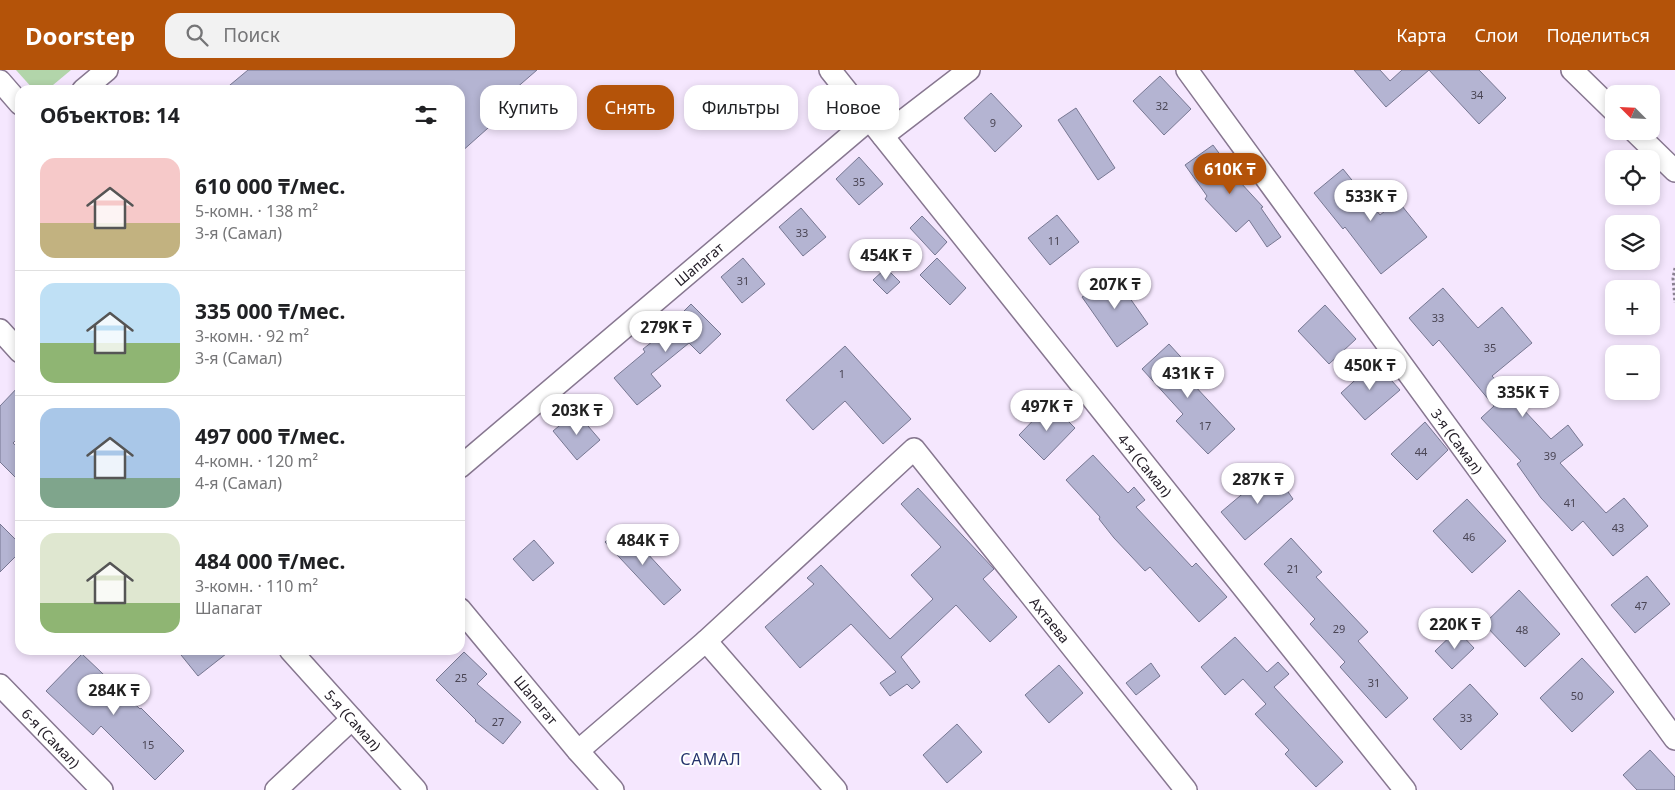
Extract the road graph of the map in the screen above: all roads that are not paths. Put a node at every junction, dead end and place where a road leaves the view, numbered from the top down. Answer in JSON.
{"nodes":[{"id":1,"x":107,"y":70,"type":"edge"},
{"id":2,"x":830,"y":70,"type":"edge"},
{"id":3,"x":969,"y":70,"type":"edge"},
{"id":4,"x":1187,"y":70,"type":"edge"},
{"id":5,"x":1572,"y":70,"type":"edge"},
{"id":6,"x":0,"y":81,"type":"edge"},
{"id":7,"x":89,"y":85,"type":"edge"},
{"id":8,"x":842,"y":85,"type":"edge"},
{"id":9,"x":15,"y":98,"type":"edge"},
{"id":10,"x":1605,"y":102,"type":"edge"},
{"id":11,"x":899,"y":113,"type":"edge"},
{"id":12,"x":873,"y":130,"type":"edge"},
{"id":13,"x":879,"y":130,"type":"edge"},
{"id":14,"x":1643,"y":140,"type":"edge"},
{"id":15,"x":1675,"y":171,"type":"edge"},
{"id":16,"x":0,"y":330,"type":"edge"},
{"id":17,"x":15,"y":346,"type":"edge"},
{"id":18,"x":465,"y":463,"type":"edge"},
{"id":19,"x":465,"y":615,"type":"edge"},
{"id":20,"x":706,"y":641,"type":"junction"},
{"id":21,"x":294,"y":655,"type":"edge"},
{"id":22,"x":0,"y":685,"type":"edge"},
{"id":23,"x":352,"y":719,"type":"junction"},
{"id":24,"x":1675,"y":739,"type":"edge"},
{"id":25,"x":578,"y":751,"type":"junction"},
{"id":26,"x":102,"y":790,"type":"edge"},
{"id":27,"x":276,"y":790,"type":"edge"},
{"id":28,"x":416,"y":790,"type":"edge"},
{"id":29,"x":613,"y":790,"type":"edge"},
{"id":30,"x":836,"y":790,"type":"edge"},
{"id":31,"x":1186,"y":790,"type":"edge"},
{"id":32,"x":1405,"y":790,"type":"edge"}],
"edges":[{"from":1,"to":7,"type":"street"},
{"from":2,"to":8,"type":"street","name":"4-я (Самал)"},
{"from":3,"to":11,"type":"street","name":"Шапагат"},
{"from":4,"to":24,"type":"street","name":"3-я (Самал)"},
{"from":5,"to":10,"type":"street"},
{"from":6,"to":9,"type":"street"},
{"from":12,"to":18,"type":"street","name":"Шапагат"},
{"from":13,"to":32,"type":"street","name":"4-я (Самал)"},
{"from":14,"to":15,"type":"street"},
{"from":16,"to":17,"type":"street"},
{"from":19,"to":25,"type":"street","name":"Шапагат"},
{"from":20,"to":25,"type":"street"},
{"from":20,"to":30,"type":"street"},
{"from":20,"to":31,"type":"street","name":"Ахтаева"},
{"from":21,"to":23,"type":"street","name":"5-я (Самал)"},
{"from":22,"to":26,"type":"street","name":"6-я (Самал)"},
{"from":23,"to":27,"type":"street"},
{"from":23,"to":28,"type":"street","name":"5-я (Самал)"},
{"from":25,"to":29,"type":"street","name":"Шапагат"}]}
